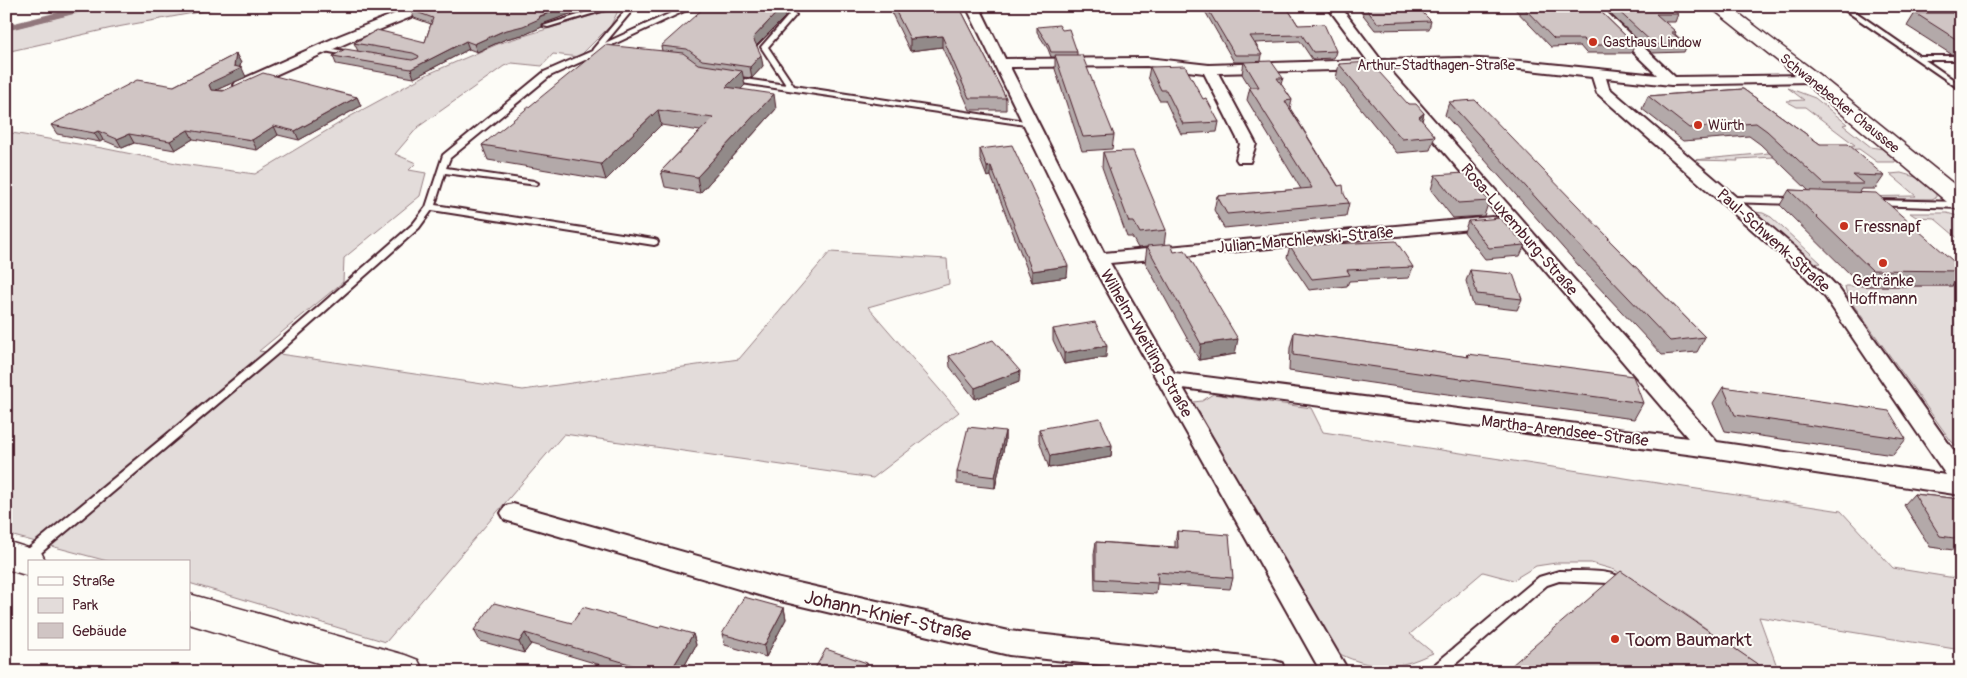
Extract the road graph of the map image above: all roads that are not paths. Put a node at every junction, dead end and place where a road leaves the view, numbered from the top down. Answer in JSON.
{"nodes":[{"id":1,"x":426,"y":6,"type":"edge"},
{"id":2,"x":614,"y":6,"type":"edge"},
{"id":3,"x":633,"y":6,"type":"edge"},
{"id":4,"x":692,"y":6,"type":"edge"},
{"id":5,"x":770,"y":6,"type":"edge"},
{"id":6,"x":972,"y":6,"type":"edge"},
{"id":7,"x":1333,"y":6,"type":"edge"},
{"id":8,"x":1592,"y":6,"type":"edge"},
{"id":9,"x":1718,"y":6,"type":"edge"},
{"id":10,"x":1842,"y":6,"type":"edge"},
{"id":11,"x":546,"y":26,"type":"edge"},
{"id":12,"x":322,"y":49,"type":"junction"},
{"id":13,"x":594,"y":52,"type":"junction"},
{"id":14,"x":356,"y":55,"type":"edge"},
{"id":15,"x":621,"y":56,"type":"edge"},
{"id":16,"x":1917,"y":58,"type":"junction"},
{"id":17,"x":1961,"y":58,"type":"edge"},
{"id":18,"x":1000,"y":63,"type":"junction"},
{"id":19,"x":1376,"y":64,"type":"junction"},
{"id":20,"x":1209,"y":69,"type":"junction"},
{"id":21,"x":1598,"y":74,"type":"junction"},
{"id":22,"x":719,"y":78,"type":"edge"},
{"id":23,"x":1811,"y":78,"type":"junction"},
{"id":24,"x":1671,"y":81,"type":"junction"},
{"id":25,"x":792,"y":88,"type":"junction"},
{"id":26,"x":1961,"y":88,"type":"edge"},
{"id":27,"x":230,"y":91,"type":"edge"},
{"id":28,"x":1032,"y":124,"type":"junction"},
{"id":29,"x":1244,"y":159,"type":"dead end"},
{"id":30,"x":442,"y":170,"type":"junction"},
{"id":31,"x":534,"y":183,"type":"dead end"},
{"id":32,"x":1730,"y":200,"type":"junction"},
{"id":33,"x":1804,"y":201,"type":"edge"},
{"id":34,"x":1864,"y":202,"type":"edge"},
{"id":35,"x":1961,"y":203,"type":"edge"},
{"id":36,"x":430,"y":207,"type":"junction"},
{"id":37,"x":1512,"y":220,"type":"junction"},
{"id":38,"x":654,"y":242,"type":"dead end"},
{"id":39,"x":1098,"y":258,"type":"junction"},
{"id":40,"x":1169,"y":379,"type":"junction"},
{"id":41,"x":1710,"y":449,"type":"junction"},
{"id":42,"x":1961,"y":479,"type":"edge"},
{"id":43,"x":1961,"y":486,"type":"edge"},
{"id":44,"x":513,"y":513,"type":"dead end"},
{"id":45,"x":19,"y":559,"type":"edge"},
{"id":46,"x":1636,"y":594,"type":"edge"},
{"id":47,"x":190,"y":608,"type":"edge"},
{"id":48,"x":405,"y":672,"type":"edge"},
{"id":49,"x":1272,"y":672,"type":"edge"},
{"id":50,"x":1336,"y":672,"type":"edge"},
{"id":51,"x":1431,"y":672,"type":"edge"}],
"edges":[{"from":1,"to":12,"type":"street"},
{"from":2,"to":11,"type":"lane"},
{"from":3,"to":13,"type":"lane"},
{"from":4,"to":13,"type":"lane"},
{"from":5,"to":25,"type":"lane"},
{"from":6,"to":18,"type":"street","name":"Wilhelm-Weitling-Straße"},
{"from":7,"to":19,"type":"street","name":"Rosa-Luxemburg-Straße"},
{"from":8,"to":24,"type":"street"},
{"from":9,"to":23,"type":"main road","name":"Schwanebecker Chaussee"},
{"from":10,"to":16,"type":"lane"},
{"from":12,"to":14,"type":"lane"},
{"from":12,"to":27,"type":"street"},
{"from":13,"to":15,"type":"lane"},
{"from":13,"to":30,"type":"lane"},
{"from":16,"to":17,"type":"lane"},
{"from":16,"to":26,"type":"lane"},
{"from":18,"to":20,"type":"street","name":"Arthur-Stadthagen-Straße"},
{"from":18,"to":28,"type":"street","name":"Wilhelm-Weitling-Straße"},
{"from":19,"to":20,"type":"street","name":"Arthur-Stadthagen-Straße"},
{"from":19,"to":21,"type":"street","name":"Arthur-Stadthagen-Straße"},
{"from":19,"to":37,"type":"street","name":"Rosa-Luxemburg-Straße"},
{"from":20,"to":29,"type":"street"},
{"from":21,"to":24,"type":"street","name":"Arthur-Stadthagen-Straße"},
{"from":21,"to":32,"type":"street","name":"Paul-Schwenk-Straße"},
{"from":22,"to":25,"type":"lane"},
{"from":23,"to":24,"type":"street","name":"Arthur-Stadthagen-Straße"},
{"from":23,"to":35,"type":"main road","name":"Schwanebecker Chaussee"},
{"from":25,"to":28,"type":"lane"},
{"from":28,"to":39,"type":"street","name":"Wilhelm-Weitling-Straße"},
{"from":30,"to":31,"type":"lane"},
{"from":30,"to":36,"type":"lane"},
{"from":32,"to":33,"type":"lane"},
{"from":32,"to":42,"type":"street","name":"Paul-Schwenk-Straße"},
{"from":34,"to":35,"type":"lane"},
{"from":36,"to":38,"type":"lane"},
{"from":36,"to":45,"type":"lane"},
{"from":37,"to":39,"type":"street","name":"Julian-Marchlewski-Straße"},
{"from":37,"to":41,"type":"street","name":"Rosa-Luxemburg-Straße"},
{"from":39,"to":40,"type":"street","name":"Wilhelm-Weitling-Straße"},
{"from":40,"to":41,"type":"street","name":"Martha-Arendsee-Straße"},
{"from":40,"to":50,"type":"street","name":"Wilhelm-Weitling-Straße"},
{"from":41,"to":43,"type":"street","name":"Martha-Arendsee-Straße"},
{"from":44,"to":49,"type":"street","name":"Johann-Knief-Straße"},
{"from":46,"to":51,"type":"lane"},
{"from":47,"to":48,"type":"main road"}]}
